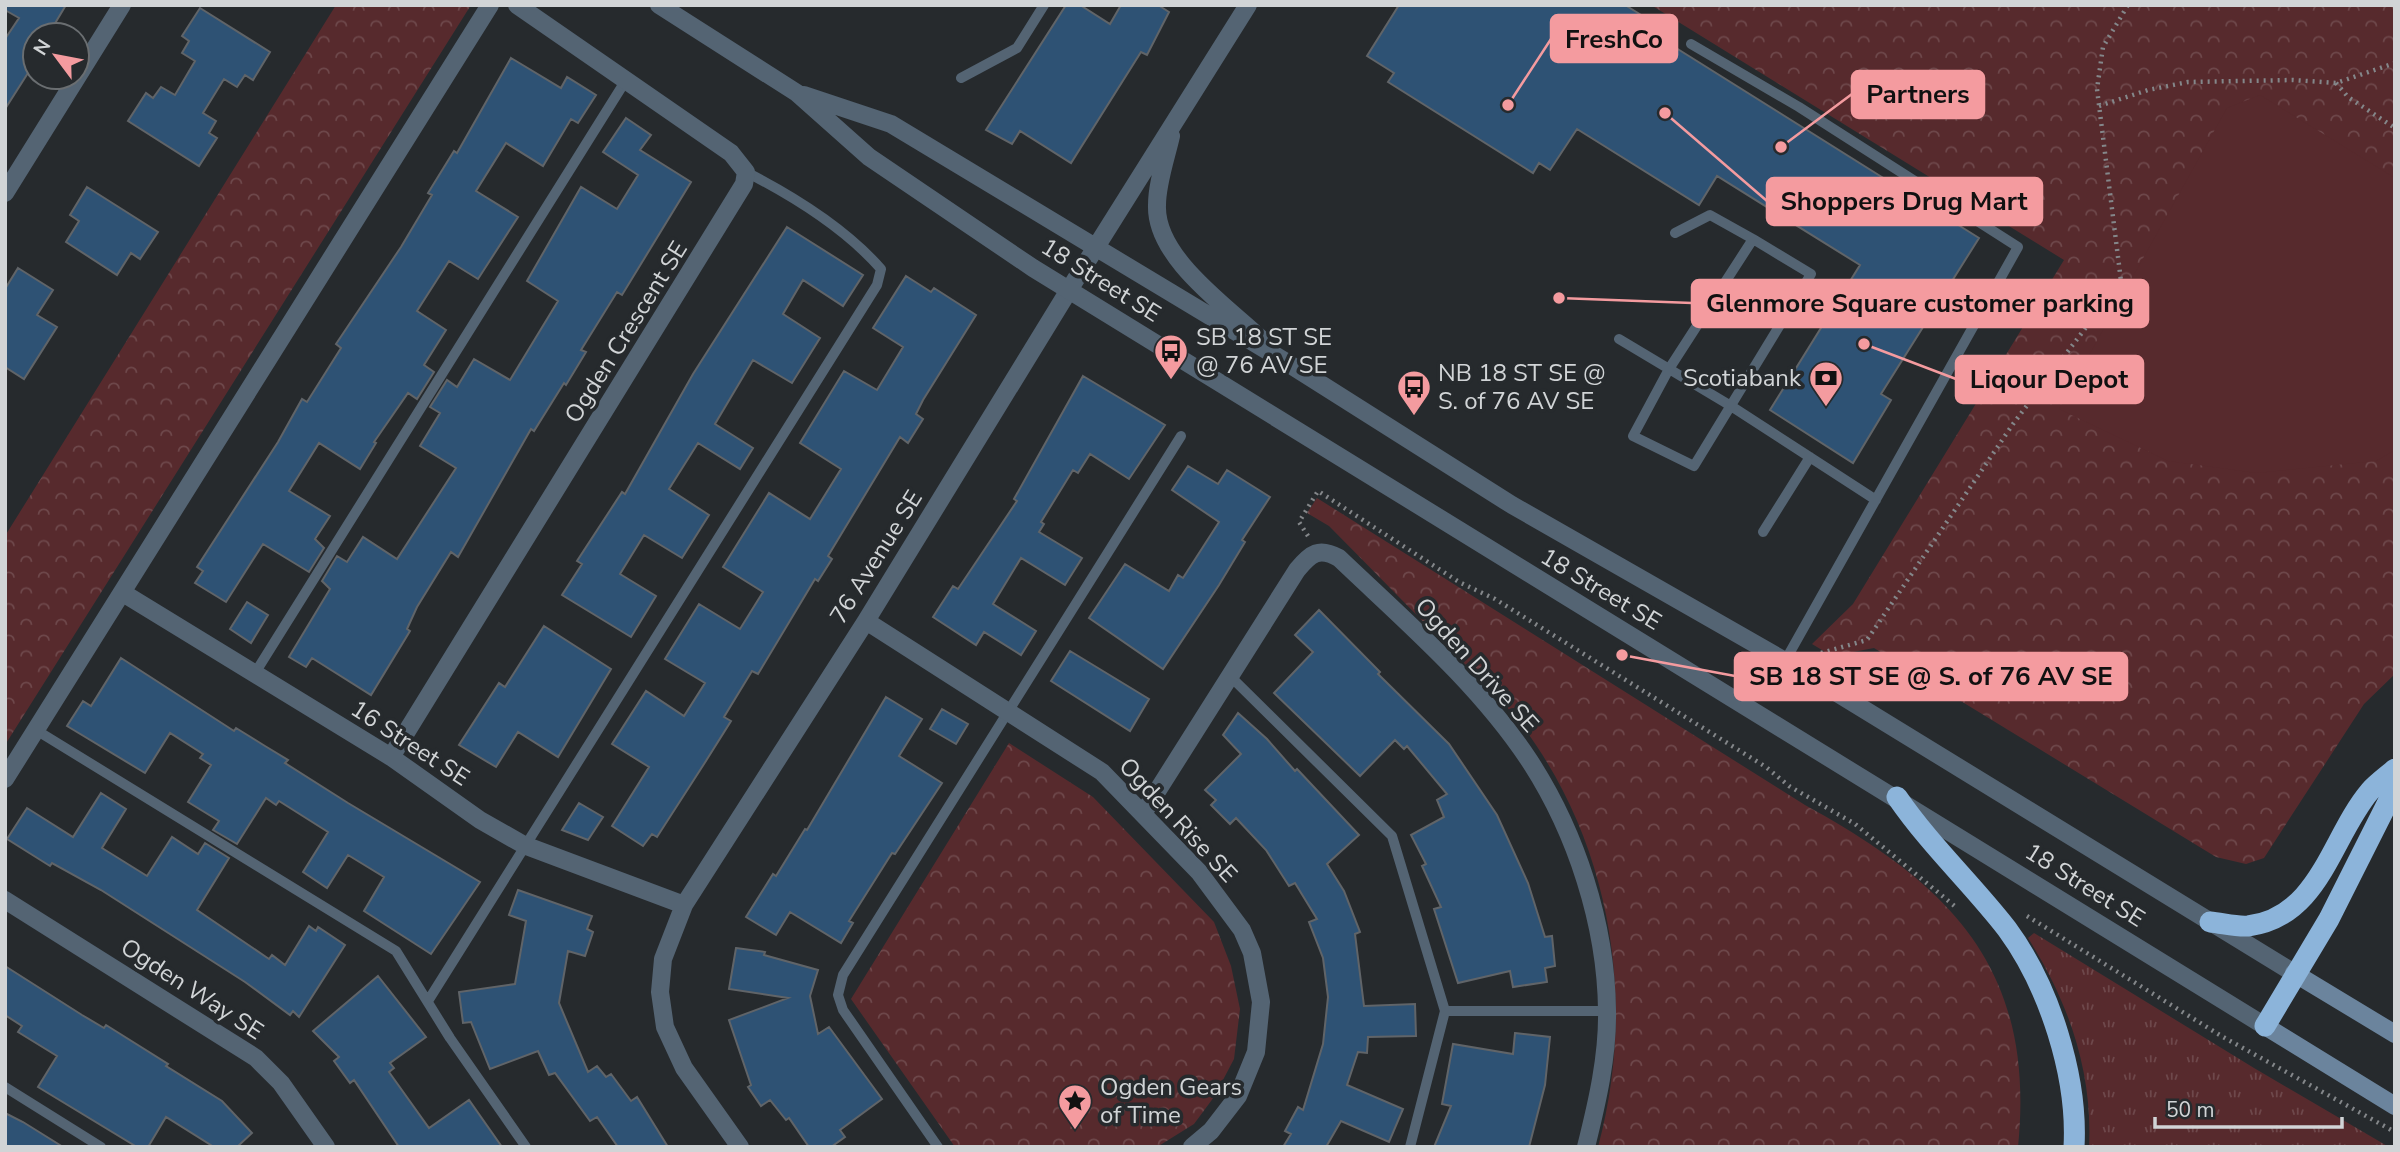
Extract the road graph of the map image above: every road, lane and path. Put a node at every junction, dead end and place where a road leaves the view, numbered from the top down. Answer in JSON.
{"nodes":[{"id":1,"x":122,"y":5,"type":"edge"},
{"id":2,"x":490,"y":5,"type":"edge"},
{"id":3,"x":517,"y":5,"type":"edge"},
{"id":4,"x":659,"y":5,"type":"edge"},
{"id":5,"x":1044,"y":5,"type":"edge"},
{"id":6,"x":1248,"y":5,"type":"edge"},
{"id":7,"x":2128,"y":5,"type":"edge"},
{"id":8,"x":1691,"y":44,"type":"dead end"},
{"id":9,"x":2395,"y":63,"type":"edge"},
{"id":10,"x":961,"y":78,"type":"dead end"},
{"id":11,"x":626,"y":80,"type":"junction"},
{"id":12,"x":2336,"y":83,"type":"junction"},
{"id":13,"x":797,"y":93,"type":"junction"},
{"id":14,"x":2099,"y":106,"type":"junction"},
{"id":15,"x":1174,"y":122,"type":"junction"},
{"id":16,"x":2395,"y":128,"type":"edge"},
{"id":17,"x":746,"y":172,"type":"junction"},
{"id":18,"x":5,"y":193,"type":"edge"},
{"id":19,"x":1675,"y":233,"type":"dead end"},
{"id":20,"x":1753,"y":239,"type":"junction"},
{"id":21,"x":1095,"y":248,"type":"junction"},
{"id":22,"x":1069,"y":290,"type":"junction"},
{"id":23,"x":1619,"y":339,"type":"dead end"},
{"id":24,"x":1286,"y":362,"type":"junction"},
{"id":25,"x":1670,"y":369,"type":"junction"},
{"id":26,"x":1731,"y":406,"type":"junction"},
{"id":27,"x":1181,"y":436,"type":"dead end"},
{"id":28,"x":1810,"y":457,"type":"junction"},
{"id":29,"x":1876,"y":500,"type":"junction"},
{"id":30,"x":1763,"y":532,"type":"dead end"},
{"id":31,"x":1318,"y":551,"type":"junction"},
{"id":32,"x":123,"y":593,"type":"junction"},
{"id":33,"x":866,"y":621,"type":"junction"},
{"id":34,"x":1821,"y":653,"type":"dead end"},
{"id":35,"x":1785,"y":661,"type":"junction"},
{"id":36,"x":255,"y":673,"type":"junction"},
{"id":37,"x":1231,"y":677,"type":"junction"},
{"id":38,"x":1007,"y":713,"type":"junction"},
{"id":39,"x":36,"y":730,"type":"junction"},
{"id":40,"x":391,"y":757,"type":"junction"},
{"id":41,"x":2395,"y":769,"type":"edge"},
{"id":42,"x":5,"y":779,"type":"edge"},
{"id":43,"x":2395,"y":788,"type":"edge"},
{"id":44,"x":1897,"y":797,"type":"junction"},
{"id":45,"x":1144,"y":812,"type":"junction"},
{"id":46,"x":524,"y":845,"type":"junction"},
{"id":47,"x":5,"y":900,"type":"edge"},
{"id":48,"x":684,"y":905,"type":"junction"},
{"id":49,"x":1962,"y":912,"type":"dead end"},
{"id":50,"x":2027,"y":916,"type":"dead end"},
{"id":51,"x":2210,"y":922,"type":"junction"},
{"id":52,"x":2294,"y":973,"type":"junction"},
{"id":53,"x":428,"y":1001,"type":"junction"},
{"id":54,"x":1445,"y":1011,"type":"junction"},
{"id":55,"x":1607,"y":1011,"type":"junction"},
{"id":56,"x":2265,"y":1026,"type":"junction"},
{"id":57,"x":2395,"y":1034,"type":"edge"},
{"id":58,"x":5,"y":1087,"type":"edge"},
{"id":59,"x":2395,"y":1106,"type":"edge"},
{"id":60,"x":2395,"y":1132,"type":"edge"},
{"id":61,"x":101,"y":1147,"type":"edge"},
{"id":62,"x":326,"y":1147,"type":"edge"},
{"id":63,"x":526,"y":1147,"type":"edge"},
{"id":64,"x":740,"y":1147,"type":"edge"},
{"id":65,"x":938,"y":1147,"type":"edge"},
{"id":66,"x":1192,"y":1147,"type":"edge"},
{"id":67,"x":1410,"y":1147,"type":"edge"},
{"id":68,"x":1586,"y":1147,"type":"edge"},
{"id":69,"x":2074,"y":1147,"type":"edge"}],
"edges":[{"from":1,"to":18,"type":"street"},
{"from":2,"to":32,"type":"street"},
{"from":3,"to":11,"type":"street"},
{"from":4,"to":13,"type":"street","name":"18 Street SE"},
{"from":5,"to":10,"type":"lane"},
{"from":6,"to":15,"type":"street","name":"76 Avenue SE"},
{"from":7,"to":14,"type":"path"},
{"from":8,"to":29,"type":"lane"},
{"from":9,"to":12,"type":"path"},
{"from":11,"to":17,"type":"street"},
{"from":11,"to":36,"type":"lane"},
{"from":12,"to":14,"type":"path"},
{"from":12,"to":16,"type":"path"},
{"from":13,"to":21,"type":"street","name":"18 Street SE"},
{"from":13,"to":22,"type":"street","name":"18 Street SE"},
{"from":14,"to":34,"type":"path"},
{"from":15,"to":21,"type":"street","name":"76 Avenue SE"},
{"from":15,"to":24,"type":"street"},
{"from":17,"to":40,"type":"street","name":"Ogden Crescent SE"},
{"from":17,"to":46,"type":"lane"},
{"from":19,"to":20,"type":"lane"},
{"from":20,"to":25,"type":"lane"},
{"from":20,"to":26,"type":"lane"},
{"from":21,"to":22,"type":"street","name":"76 Avenue SE"},
{"from":21,"to":24,"type":"street","name":"18 Street SE"},
{"from":22,"to":33,"type":"street","name":"76 Avenue SE"},
{"from":22,"to":44,"type":"street","name":"18 Street SE"},
{"from":23,"to":25,"type":"lane"},
{"from":24,"to":35,"type":"street","name":"18 Street SE"},
{"from":25,"to":26,"type":"lane"},
{"from":25,"to":26,"type":"lane"},
{"from":26,"to":28,"type":"lane"},
{"from":27,"to":38,"type":"lane"},
{"from":28,"to":29,"type":"lane"},
{"from":28,"to":30,"type":"lane"},
{"from":29,"to":35,"type":"lane"},
{"from":31,"to":37,"type":"street"},
{"from":31,"to":49,"type":"path"},
{"from":31,"to":55,"type":"street","name":"Ogden Drive SE"},
{"from":32,"to":36,"type":"street","name":"16 Street SE"},
{"from":32,"to":39,"type":"street"},
{"from":33,"to":38,"type":"street","name":"Ogden Rise SE"},
{"from":33,"to":48,"type":"street","name":"76 Avenue SE"},
{"from":35,"to":51,"type":"street","name":"18 Street SE"},
{"from":36,"to":40,"type":"street","name":"16 Street SE"},
{"from":37,"to":45,"type":"street"},
{"from":37,"to":54,"type":"lane"},
{"from":38,"to":45,"type":"street","name":"Ogden Rise SE"},
{"from":38,"to":65,"type":"lane"},
{"from":39,"to":42,"type":"street"},
{"from":39,"to":53,"type":"lane"},
{"from":40,"to":46,"type":"street","name":"16 Street SE"},
{"from":41,"to":51,"type":"highway"},
{"from":43,"to":52,"type":"highway"},
{"from":44,"to":56,"type":"street","name":"18 Street SE"},
{"from":44,"to":69,"type":"highway"},
{"from":45,"to":66,"type":"street","name":"Ogden Rise SE"},
{"from":46,"to":48,"type":"street","name":"16 Street SE"},
{"from":46,"to":53,"type":"lane"},
{"from":47,"to":62,"type":"street","name":"Ogden Way SE"},
{"from":48,"to":64,"type":"street","name":"76 Avenue SE"},
{"from":50,"to":60,"type":"path"},
{"from":51,"to":52,"type":"street","name":"18 Street SE"},
{"from":52,"to":56,"type":"highway"},
{"from":52,"to":57,"type":"main road","name":"18 Street SE"},
{"from":53,"to":63,"type":"lane"},
{"from":54,"to":55,"type":"lane"},
{"from":54,"to":67,"type":"lane"},
{"from":55,"to":68,"type":"street","name":"Ogden Drive SE"},
{"from":56,"to":59,"type":"main road","name":"18 Street SE"},
{"from":58,"to":61,"type":"lane"}]}
